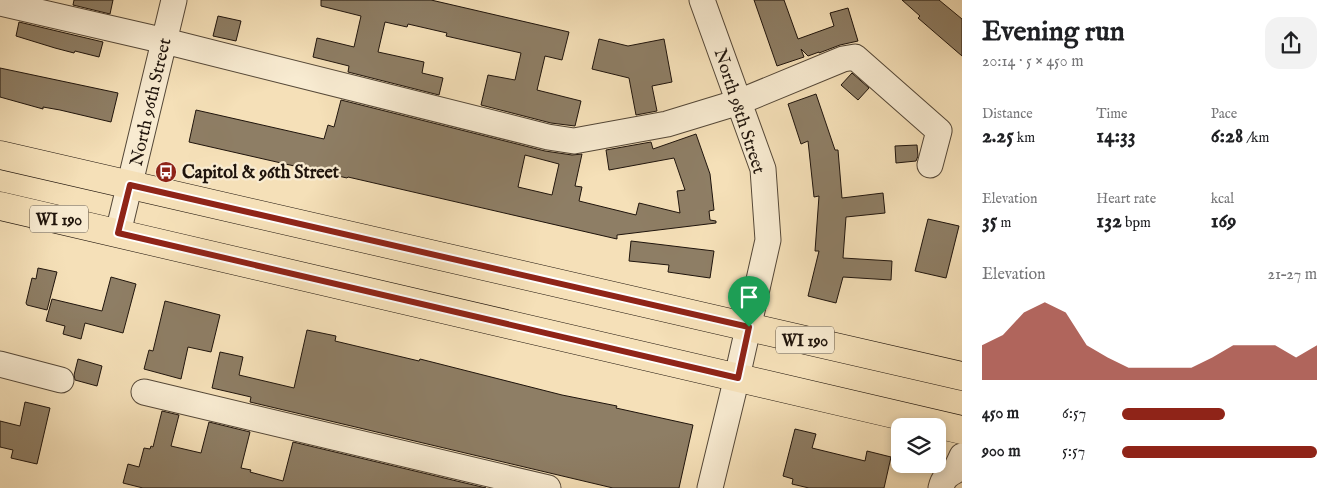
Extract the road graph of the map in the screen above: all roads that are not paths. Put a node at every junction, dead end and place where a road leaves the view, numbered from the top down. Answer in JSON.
{"nodes":[{"id":1,"x":174,"y":0,"type":"edge"},
{"id":2,"x":702,"y":0,"type":"edge"},
{"id":3,"x":0,"y":3,"type":"edge"},
{"id":4,"x":165,"y":41,"type":"junction"},
{"id":5,"x":739,"y":102,"type":"junction"},
{"id":6,"x":0,"y":155,"type":"edge"},
{"id":7,"x":930,"y":165,"type":"dead end"},
{"id":8,"x":130,"y":185,"type":"junction"},
{"id":9,"x":0,"y":206,"type":"edge"},
{"id":10,"x":118,"y":233,"type":"junction"},
{"id":11,"x":749,"y":327,"type":"junction"},
{"id":12,"x":0,"y":364,"type":"edge"},
{"id":13,"x":962,"y":376,"type":"edge"},
{"id":14,"x":738,"y":378,"type":"junction"},
{"id":15,"x":61,"y":380,"type":"dead end"},
{"id":16,"x":144,"y":392,"type":"dead end"},
{"id":17,"x":962,"y":430,"type":"edge"},
{"id":18,"x":548,"y":488,"type":"edge"},
{"id":19,"x":710,"y":488,"type":"edge"}],
"edges":[{"from":1,"to":4,"type":"street","name":"North 96th Street"},
{"from":2,"to":5,"type":"street","name":"North 98th Street"},
{"from":3,"to":4,"type":"street"},
{"from":4,"to":5,"type":"street"},
{"from":4,"to":8,"type":"street","name":"North 96th Street"},
{"from":5,"to":7,"type":"street"},
{"from":5,"to":11,"type":"street","name":"North 98th Street"},
{"from":6,"to":8,"type":"main road","number":"WI 190"},
{"from":8,"to":10,"type":"street","name":"North 96th Street"},
{"from":8,"to":11,"type":"main road","number":"WI 190"},
{"from":9,"to":10,"type":"main road","number":"WI 190"},
{"from":10,"to":14,"type":"main road","number":"WI 190"},
{"from":11,"to":13,"type":"main road","number":"WI 190"},
{"from":11,"to":14,"type":"street","name":"North 98th Street"},
{"from":12,"to":15,"type":"street"},
{"from":14,"to":17,"type":"main road","number":"WI 190"},
{"from":14,"to":19,"type":"street","name":"North 98th Street"},
{"from":16,"to":18,"type":"street"}]}
